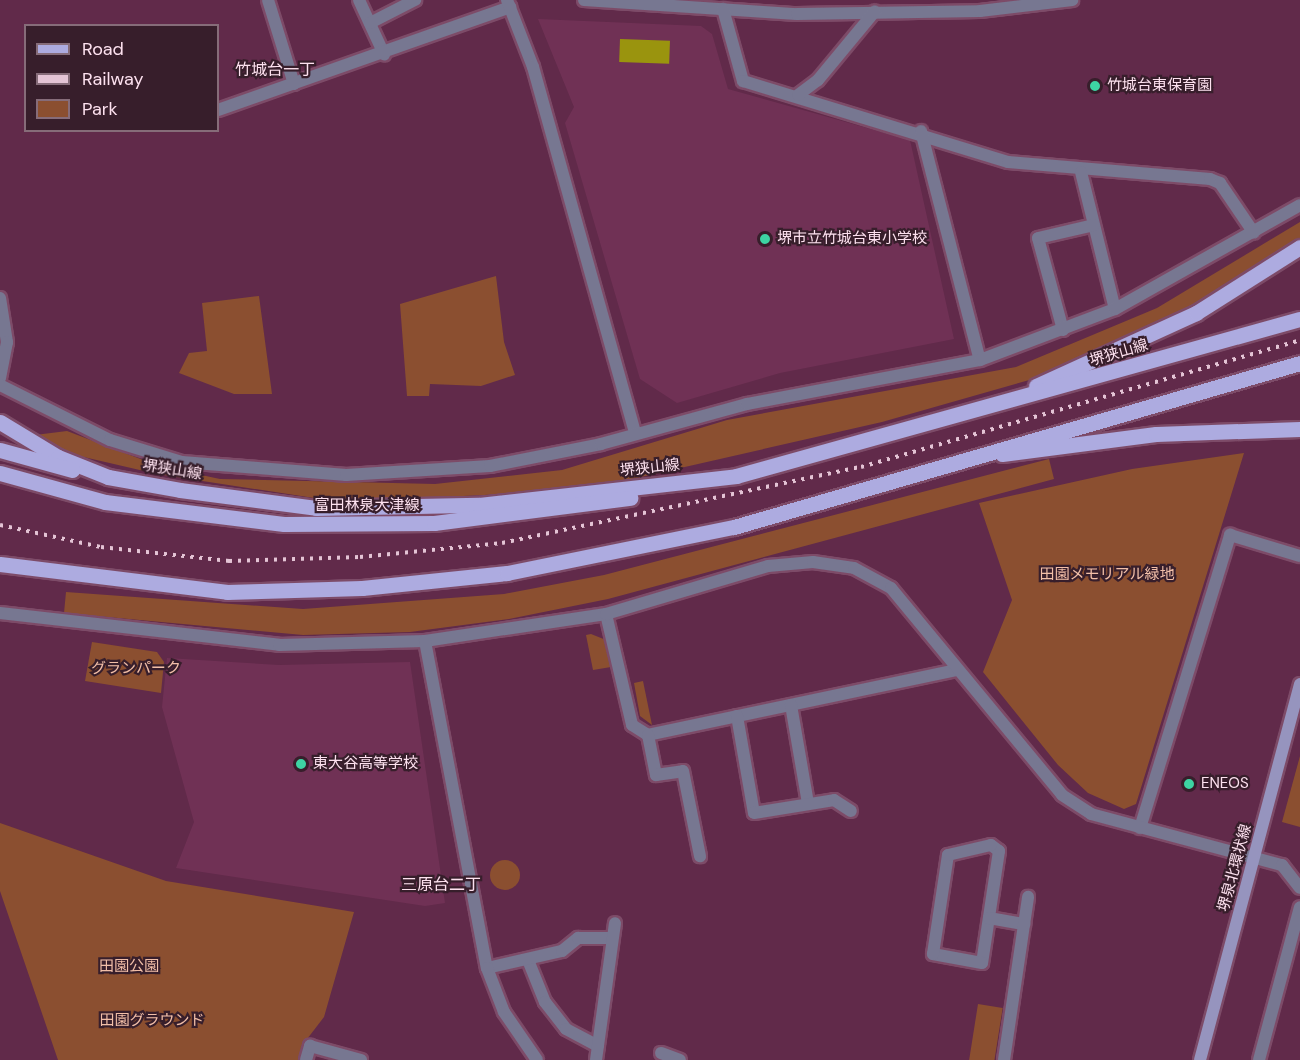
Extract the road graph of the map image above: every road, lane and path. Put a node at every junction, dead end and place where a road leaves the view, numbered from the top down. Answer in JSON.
{"nodes":[{"id":1,"x":268,"y":0,"type":"edge"},
{"id":2,"x":359,"y":0,"type":"edge"},
{"id":3,"x":415,"y":0,"type":"edge"},
{"id":4,"x":584,"y":0,"type":"edge"},
{"id":5,"x":1072,"y":0,"type":"edge"},
{"id":6,"x":509,"y":3,"type":"edge"},
{"id":7,"x":678,"y":3,"type":"edge"},
{"id":8,"x":877,"y":7,"type":"edge"},
{"id":9,"x":723,"y":9,"type":"junction"},
{"id":10,"x":370,"y":23,"type":"junction"},
{"id":11,"x":384,"y":54,"type":"junction"},
{"id":12,"x":294,"y":84,"type":"junction"},
{"id":13,"x":798,"y":95,"type":"junction"},
{"id":14,"x":219,"y":110,"type":"edge"},
{"id":15,"x":921,"y":131,"type":"junction"},
{"id":16,"x":1081,"y":172,"type":"junction"},
{"id":17,"x":1300,"y":205,"type":"edge"},
{"id":18,"x":1094,"y":225,"type":"junction"},
{"id":19,"x":1254,"y":232,"type":"junction"},
{"id":20,"x":1300,"y":247,"type":"edge"},
{"id":21,"x":0,"y":297,"type":"edge"},
{"id":22,"x":1115,"y":309,"type":"junction"},
{"id":23,"x":1300,"y":319,"type":"edge"},
{"id":24,"x":1063,"y":330,"type":"junction"},
{"id":25,"x":980,"y":360,"type":"junction"},
{"id":26,"x":1300,"y":363,"type":"edge"},
{"id":27,"x":0,"y":378,"type":"edge"},
{"id":28,"x":0,"y":385,"type":"edge"},
{"id":29,"x":0,"y":422,"type":"edge"},
{"id":30,"x":1300,"y":429,"type":"edge"},
{"id":31,"x":912,"y":430,"type":"junction"},
{"id":32,"x":635,"y":433,"type":"junction"},
{"id":33,"x":0,"y":450,"type":"edge"},
{"id":34,"x":986,"y":453,"type":"junction"},
{"id":35,"x":0,"y":473,"type":"edge"},
{"id":36,"x":736,"y":476,"type":"junction"},
{"id":37,"x":108,"y":477,"type":"junction"},
{"id":38,"x":1300,"y":556,"type":"edge"},
{"id":39,"x":0,"y":557,"type":"edge"},
{"id":40,"x":0,"y":564,"type":"edge"},
{"id":41,"x":96,"y":578,"type":"junction"},
{"id":42,"x":0,"y":613,"type":"edge"},
{"id":43,"x":606,"y":614,"type":"junction"},
{"id":44,"x":425,"y":641,"type":"junction"},
{"id":45,"x":957,"y":670,"type":"junction"},
{"id":46,"x":1300,"y":684,"type":"edge"},
{"id":47,"x":791,"y":705,"type":"junction"},
{"id":48,"x":737,"y":716,"type":"junction"},
{"id":49,"x":648,"y":735,"type":"junction"},
{"id":50,"x":808,"y":803,"type":"junction"},
{"id":51,"x":850,"y":811,"type":"dead end"},
{"id":52,"x":1140,"y":828,"type":"junction"},
{"id":53,"x":700,"y":856,"type":"dead end"},
{"id":54,"x":1254,"y":858,"type":"junction"},
{"id":55,"x":1300,"y":888,"type":"edge"},
{"id":56,"x":1028,"y":897,"type":"dead end"},
{"id":57,"x":1300,"y":907,"type":"edge"},
{"id":58,"x":989,"y":918,"type":"junction"},
{"id":59,"x":615,"y":923,"type":"dead end"},
{"id":60,"x":1024,"y":924,"type":"junction"},
{"id":61,"x":612,"y":938,"type":"junction"},
{"id":62,"x":528,"y":960,"type":"junction"},
{"id":63,"x":488,"y":968,"type":"junction"},
{"id":64,"x":598,"y":1046,"type":"junction"},
{"id":65,"x":661,"y":1053,"type":"dead end"},
{"id":66,"x":306,"y":1060,"type":"edge"},
{"id":67,"x":361,"y":1060,"type":"edge"},
{"id":68,"x":537,"y":1060,"type":"edge"},
{"id":69,"x":596,"y":1060,"type":"edge"},
{"id":70,"x":680,"y":1060,"type":"edge"},
{"id":71,"x":1004,"y":1060,"type":"edge"},
{"id":72,"x":1200,"y":1060,"type":"edge"},
{"id":73,"x":1258,"y":1060,"type":"edge"}],
"edges":[{"from":1,"to":12,"type":"street"},
{"from":2,"to":10,"type":"street"},
{"from":3,"to":10,"type":"street"},
{"from":4,"to":7,"type":"street"},
{"from":5,"to":8,"type":"street"},
{"from":6,"to":11,"type":"street"},
{"from":6,"to":32,"type":"street"},
{"from":7,"to":9,"type":"street"},
{"from":8,"to":9,"type":"street"},
{"from":8,"to":13,"type":"street"},
{"from":9,"to":13,"type":"street"},
{"from":10,"to":11,"type":"street"},
{"from":11,"to":12,"type":"street"},
{"from":12,"to":14,"type":"street"},
{"from":13,"to":15,"type":"street"},
{"from":15,"to":16,"type":"street"},
{"from":15,"to":25,"type":"street"},
{"from":16,"to":18,"type":"street"},
{"from":16,"to":19,"type":"street"},
{"from":17,"to":19,"type":"street"},
{"from":18,"to":22,"type":"street"},
{"from":18,"to":24,"type":"street"},
{"from":19,"to":22,"type":"street"},
{"from":20,"to":31,"type":"main road"},
{"from":21,"to":27,"type":"street"},
{"from":22,"to":24,"type":"street"},
{"from":23,"to":31,"type":"main road","name":"堺狭山線"},
{"from":24,"to":25,"type":"street"},
{"from":25,"to":32,"type":"street"},
{"from":26,"to":34,"type":"main road"},
{"from":28,"to":32,"type":"street"},
{"from":29,"to":37,"type":"main road","name":"堺狭山線"},
{"from":30,"to":34,"type":"main road"},
{"from":31,"to":36,"type":"main road","name":"堺狭山線"},
{"from":33,"to":37,"type":"main road"},
{"from":34,"to":41,"type":"main road"},
{"from":35,"to":36,"type":"main road","name":"富田林泉大津線"},
{"from":36,"to":37,"type":"main road","name":"堺狭山線"},
{"from":38,"to":52,"type":"street"},
{"from":39,"to":41,"type":"main road"},
{"from":40,"to":41,"type":"main road"},
{"from":42,"to":44,"type":"street"},
{"from":43,"to":44,"type":"street"},
{"from":43,"to":45,"type":"street"},
{"from":43,"to":49,"type":"street"},
{"from":44,"to":63,"type":"street"},
{"from":45,"to":47,"type":"street"},
{"from":45,"to":52,"type":"street"},
{"from":46,"to":54,"type":"main road","name":"堺泉北環状線"},
{"from":47,"to":48,"type":"street"},
{"from":47,"to":50,"type":"street"},
{"from":48,"to":49,"type":"street"},
{"from":48,"to":50,"type":"street"},
{"from":49,"to":53,"type":"street"},
{"from":50,"to":51,"type":"street"},
{"from":52,"to":54,"type":"street"},
{"from":54,"to":55,"type":"street"},
{"from":54,"to":72,"type":"main road","name":"堺泉北環状線"},
{"from":56,"to":60,"type":"street"},
{"from":57,"to":73,"type":"street"},
{"from":58,"to":58,"type":"street"},
{"from":58,"to":60,"type":"street"},
{"from":59,"to":61,"type":"street"},
{"from":60,"to":71,"type":"street"},
{"from":61,"to":62,"type":"street"},
{"from":61,"to":64,"type":"street"},
{"from":62,"to":63,"type":"street"},
{"from":62,"to":64,"type":"street"},
{"from":63,"to":68,"type":"street"},
{"from":64,"to":69,"type":"street"},
{"from":65,"to":70,"type":"street"},
{"from":66,"to":67,"type":"street"}]}
